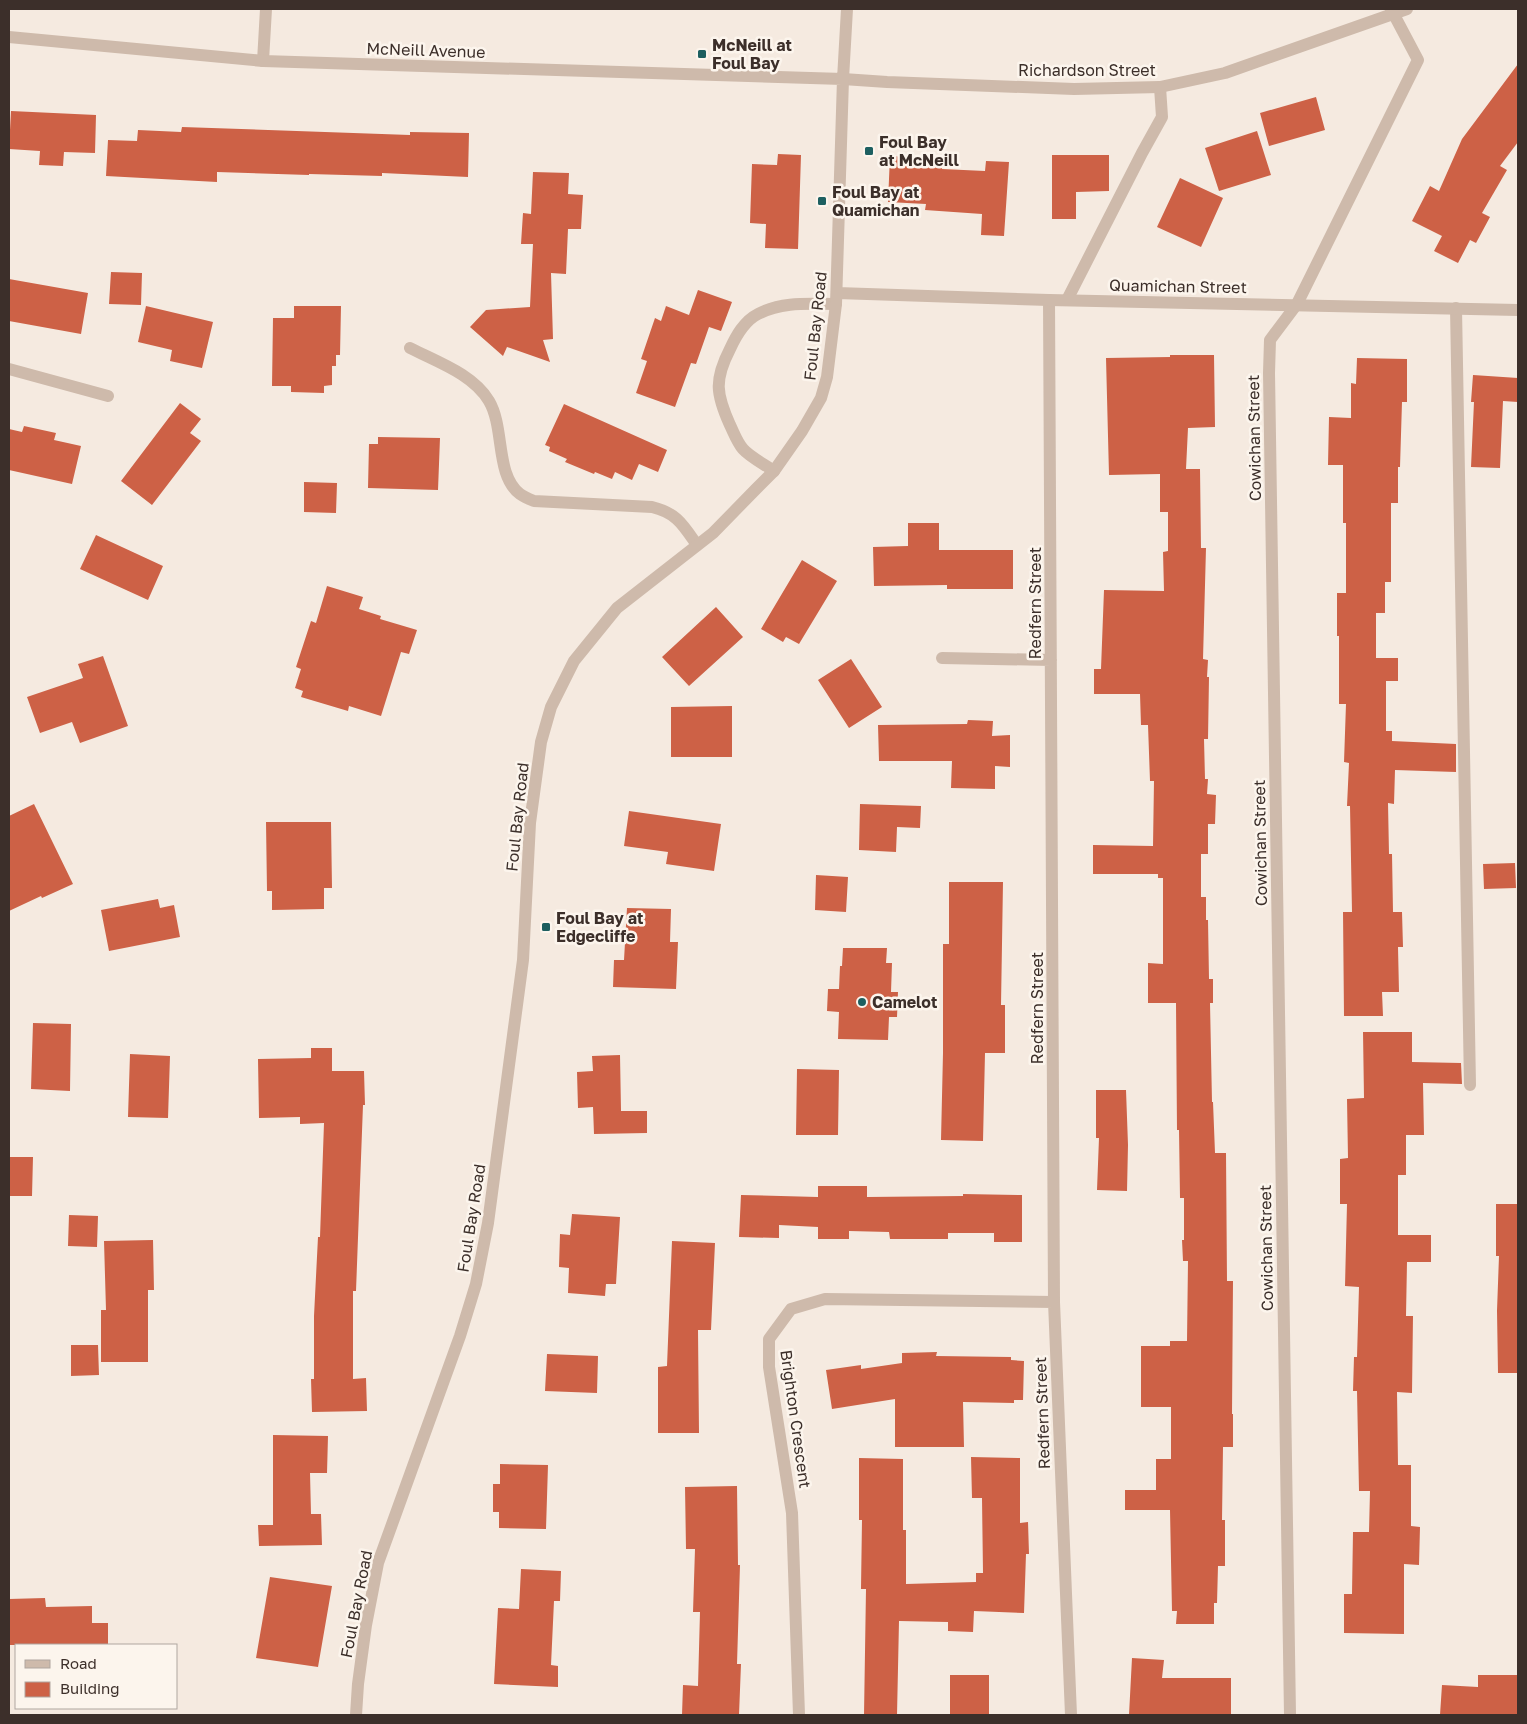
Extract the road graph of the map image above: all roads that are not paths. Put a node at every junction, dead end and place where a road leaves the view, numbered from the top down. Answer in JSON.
{"nodes":[{"id":1,"x":266,"y":9,"type":"edge"},
{"id":2,"x":847,"y":9,"type":"edge"},
{"id":3,"x":1407,"y":9,"type":"edge"},
{"id":4,"x":1392,"y":11,"type":"edge"},
{"id":5,"x":9,"y":37,"type":"edge"},
{"id":6,"x":263,"y":61,"type":"junction"},
{"id":7,"x":844,"y":79,"type":"junction"},
{"id":8,"x":1160,"y":87,"type":"junction"},
{"id":9,"x":837,"y":298,"type":"junction"},
{"id":10,"x":1049,"y":300,"type":"junction"},
{"id":11,"x":1067,"y":300,"type":"junction"},
{"id":12,"x":1297,"y":304,"type":"junction"},
{"id":13,"x":1456,"y":308,"type":"junction"},
{"id":14,"x":1518,"y":310,"type":"edge"},
{"id":15,"x":410,"y":348,"type":"dead end"},
{"id":16,"x":9,"y":369,"type":"edge"},
{"id":17,"x":108,"y":396,"type":"dead end"},
{"id":18,"x":774,"y":471,"type":"junction"},
{"id":19,"x":697,"y":545,"type":"junction"},
{"id":20,"x":942,"y":658,"type":"dead end"},
{"id":21,"x":1051,"y":660,"type":"junction"},
{"id":22,"x":1470,"y":1085,"type":"dead end"},
{"id":23,"x":1054,"y":1302,"type":"junction"},
{"id":24,"x":356,"y":1715,"type":"edge"},
{"id":25,"x":799,"y":1715,"type":"edge"},
{"id":26,"x":1071,"y":1715,"type":"edge"},
{"id":27,"x":1290,"y":1715,"type":"edge"}],
"edges":[{"from":1,"to":6,"type":"street"},
{"from":2,"to":7,"type":"street","name":"Foul Bay Road"},
{"from":3,"to":4,"type":"street","name":"Richardson Street"},
{"from":4,"to":8,"type":"street","name":"Richardson Street"},
{"from":4,"to":12,"type":"street","name":"Cowichan Street"},
{"from":5,"to":6,"type":"street","name":"McNeill Avenue"},
{"from":6,"to":7,"type":"street","name":"McNeill Avenue"},
{"from":7,"to":8,"type":"street","name":"Richardson Street"},
{"from":7,"to":9,"type":"street","name":"Foul Bay Road"},
{"from":8,"to":11,"type":"street"},
{"from":9,"to":10,"type":"street","name":"Quamichan Street"},
{"from":9,"to":18,"type":"street","name":"Foul Bay Road"},
{"from":9,"to":18,"type":"street","name":"Quamichan Street"},
{"from":10,"to":11,"type":"street","name":"Quamichan Street"},
{"from":10,"to":21,"type":"street","name":"Redfern Street"},
{"from":11,"to":12,"type":"street","name":"Quamichan Street"},
{"from":12,"to":13,"type":"street","name":"Quamichan Street"},
{"from":12,"to":27,"type":"street","name":"Cowichan Street"},
{"from":13,"to":14,"type":"street","name":"Quamichan Street"},
{"from":13,"to":22,"type":"street"},
{"from":15,"to":19,"type":"street"},
{"from":16,"to":17,"type":"street"},
{"from":18,"to":19,"type":"street","name":"Foul Bay Road"},
{"from":19,"to":24,"type":"street","name":"Foul Bay Road"},
{"from":20,"to":21,"type":"street"},
{"from":21,"to":23,"type":"street","name":"Redfern Street"},
{"from":23,"to":25,"type":"street","name":"Brighton Crescent"},
{"from":23,"to":26,"type":"street","name":"Redfern Street"}]}
